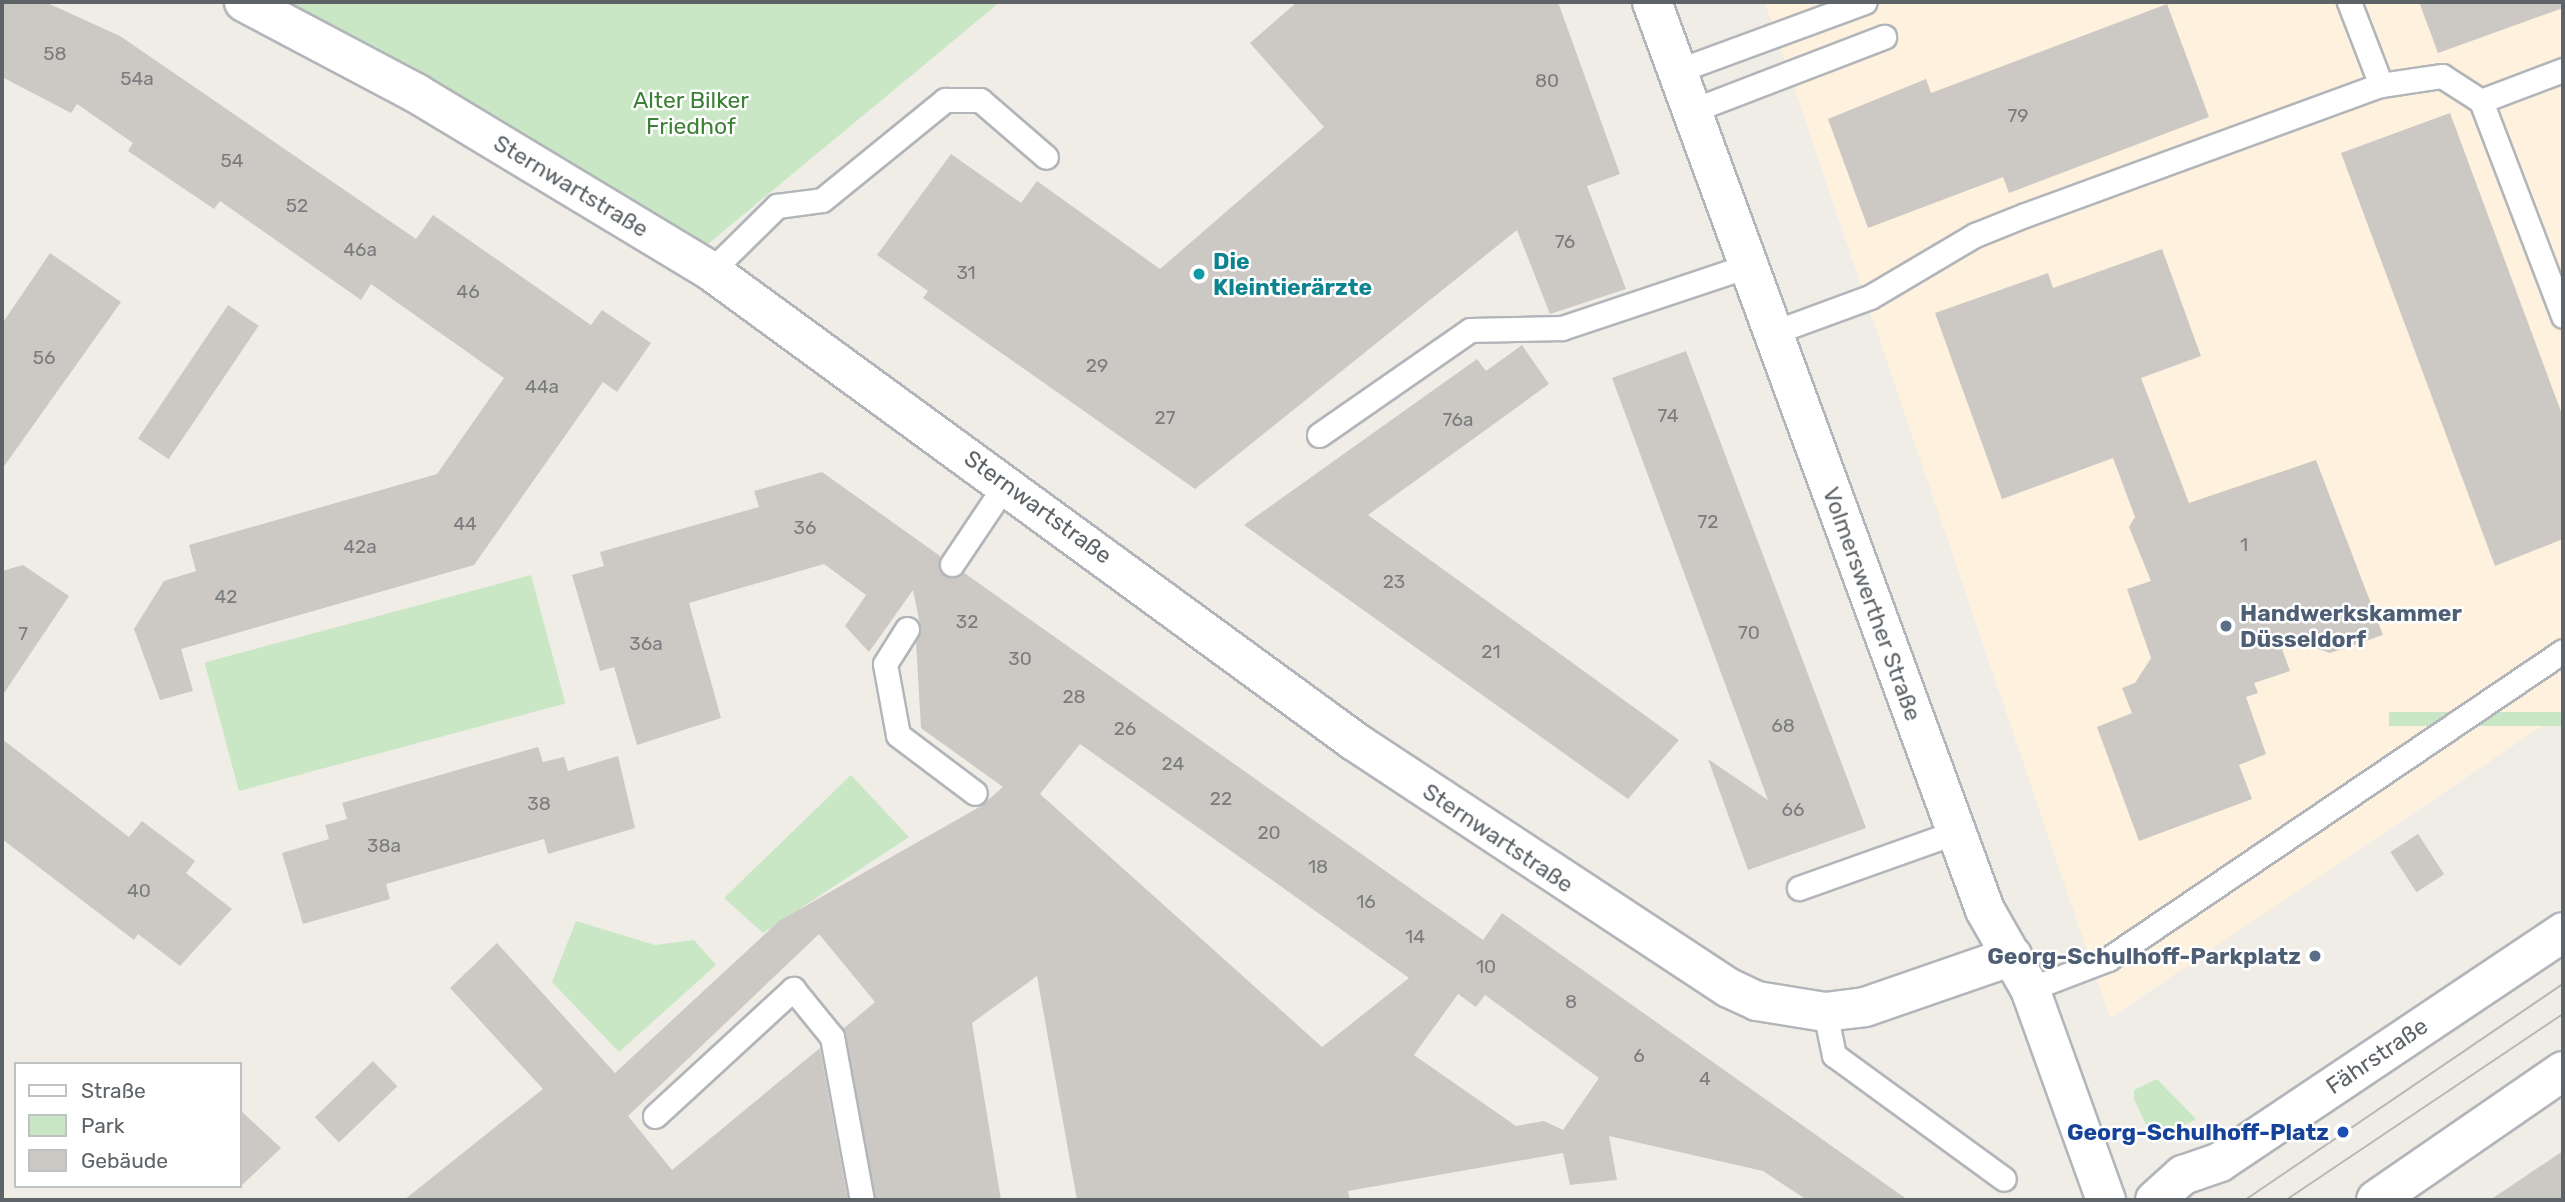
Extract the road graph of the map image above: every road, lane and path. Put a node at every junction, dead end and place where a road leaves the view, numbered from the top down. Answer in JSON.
{"nodes":[{"id":1,"x":244,"y":2,"type":"edge"},
{"id":2,"x":1652,"y":2,"type":"edge"},
{"id":3,"x":1865,"y":2,"type":"edge"},
{"id":4,"x":2349,"y":2,"type":"edge"},
{"id":5,"x":1884,"y":37,"type":"dead end"},
{"id":6,"x":2563,"y":70,"type":"edge"},
{"id":7,"x":1677,"y":71,"type":"junction"},
{"id":8,"x":2381,"y":85,"type":"junction"},
{"id":9,"x":2481,"y":101,"type":"junction"},
{"id":10,"x":1691,"y":111,"type":"junction"},
{"id":11,"x":1046,"y":157,"type":"dead end"},
{"id":12,"x":1747,"y":266,"type":"junction"},
{"id":13,"x":711,"y":271,"type":"junction"},
{"id":14,"x":2563,"y":316,"type":"edge"},
{"id":15,"x":1772,"y":333,"type":"junction"},
{"id":16,"x":1319,"y":435,"type":"dead end"},
{"id":17,"x":1007,"y":482,"type":"junction"},
{"id":18,"x":952,"y":564,"type":"dead end"},
{"id":19,"x":907,"y":629,"type":"dead end"},
{"id":20,"x":2563,"y":651,"type":"edge"},
{"id":21,"x":975,"y":793,"type":"dead end"},
{"id":22,"x":1956,"y":832,"type":"junction"},
{"id":23,"x":1799,"y":888,"type":"dead end"},
{"id":24,"x":2563,"y":932,"type":"edge"},
{"id":25,"x":2012,"y":956,"type":"junction"},
{"id":26,"x":2029,"y":989,"type":"junction"},
{"id":27,"x":1825,"y":1012,"type":"junction"},
{"id":28,"x":2563,"y":1071,"type":"edge"},
{"id":29,"x":655,"y":1116,"type":"dead end"},
{"id":30,"x":2220,"y":1162,"type":"junction"},
{"id":31,"x":2004,"y":1179,"type":"dead end"},
{"id":32,"x":862,"y":1200,"type":"edge"},
{"id":33,"x":2106,"y":1200,"type":"edge"},
{"id":34,"x":2155,"y":1200,"type":"edge"},
{"id":35,"x":2192,"y":1200,"type":"edge"},
{"id":36,"x":2376,"y":1200,"type":"edge"}],
"edges":[{"from":1,"to":13,"type":"street","name":"Sternwartstraße"},
{"from":2,"to":7,"type":"street","name":"Volmerswerther Straße"},
{"from":3,"to":7,"type":"lane"},
{"from":4,"to":8,"type":"lane"},
{"from":5,"to":10,"type":"lane"},
{"from":6,"to":9,"type":"lane"},
{"from":7,"to":10,"type":"street","name":"Volmerswerther Straße"},
{"from":8,"to":9,"type":"lane"},
{"from":8,"to":15,"type":"lane"},
{"from":9,"to":14,"type":"lane"},
{"from":10,"to":12,"type":"street","name":"Volmerswerther Straße"},
{"from":11,"to":13,"type":"lane"},
{"from":12,"to":15,"type":"street","name":"Volmerswerther Straße"},
{"from":12,"to":16,"type":"lane"},
{"from":13,"to":17,"type":"street","name":"Sternwartstraße"},
{"from":15,"to":22,"type":"street","name":"Volmerswerther Straße"},
{"from":17,"to":18,"type":"lane"},
{"from":17,"to":27,"type":"street","name":"Sternwartstraße"},
{"from":19,"to":21,"type":"lane"},
{"from":20,"to":26,"type":"lane"},
{"from":22,"to":23,"type":"lane"},
{"from":22,"to":25,"type":"street","name":"Volmerswerther Straße"},
{"from":24,"to":30,"type":"street","name":"Fährstraße"},
{"from":25,"to":26,"type":"street","name":"Volmerswerther Straße"},
{"from":25,"to":27,"type":"street","name":"Sternwartstraße"},
{"from":26,"to":33,"type":"street","name":"Volmerswerther Straße"},
{"from":27,"to":31,"type":"lane"},
{"from":28,"to":36,"type":"street"},
{"from":29,"to":32,"type":"lane"},
{"from":30,"to":34,"type":"street","name":"Fährstraße"},
{"from":30,"to":35,"type":"street"}]}
